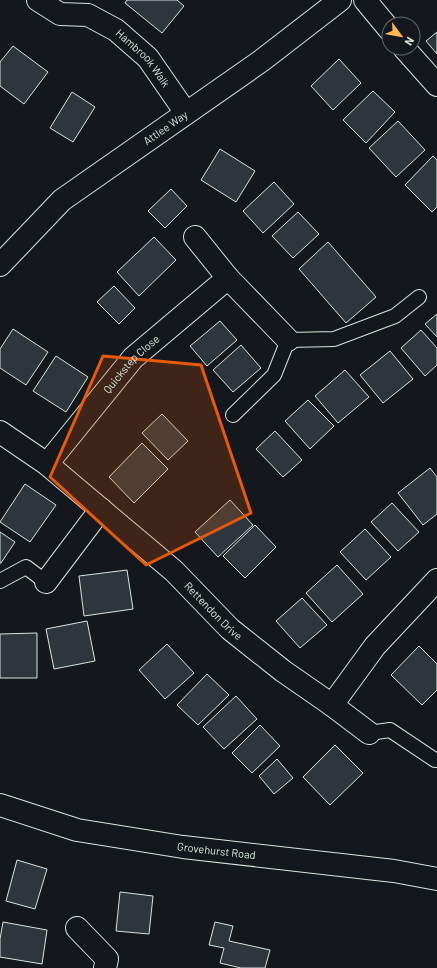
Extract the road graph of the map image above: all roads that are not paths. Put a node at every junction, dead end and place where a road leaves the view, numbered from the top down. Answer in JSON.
{"nodes":[{"id":1,"x":38,"y":0,"type":"edge"},
{"id":2,"x":340,"y":0,"type":"edge"},
{"id":3,"x":365,"y":0,"type":"edge"},
{"id":4,"x":91,"y":8,"type":"edge"},
{"id":5,"x":381,"y":19,"type":"edge"},
{"id":6,"x":411,"y":56,"type":"edge"},
{"id":7,"x":437,"y":85,"type":"edge"},
{"id":8,"x":186,"y":113,"type":"junction"},
{"id":9,"x":195,"y":237,"type":"dead end"},
{"id":10,"x":0,"y":265,"type":"edge"},
{"id":11,"x":228,"y":278,"type":"junction"},
{"id":12,"x":419,"y":298,"type":"dead end"},
{"id":13,"x":288,"y":340,"type":"junction"},
{"id":14,"x":233,"y":416,"type":"dead end"},
{"id":15,"x":0,"y":432,"type":"edge"},
{"id":16,"x":47,"y":464,"type":"junction"},
{"id":17,"x":101,"y":509,"type":"junction"},
{"id":18,"x":437,"y":580,"type":"edge"},
{"id":19,"x":0,"y":581,"type":"edge"},
{"id":20,"x":46,"y":582,"type":"joint"},
{"id":21,"x":332,"y":705,"type":"junction"},
{"id":22,"x":368,"y":733,"type":"joint"},
{"id":23,"x":435,"y":760,"type":"dead end"},
{"id":24,"x":0,"y":805,"type":"edge"},
{"id":25,"x":437,"y":879,"type":"edge"},
{"id":26,"x":77,"y":928,"type":"dead end"},
{"id":27,"x":105,"y":968,"type":"edge"}],
"edges":[{"from":1,"to":4,"type":"street","name":"Hambrook Walk"},
{"from":2,"to":8,"type":"street","name":"Attlee Way"},
{"from":3,"to":5,"type":"street"},
{"from":4,"to":8,"type":"street","name":"Hambrook Walk"},
{"from":6,"to":7,"type":"street"},
{"from":8,"to":10,"type":"street","name":"Attlee Way"},
{"from":9,"to":11,"type":"street"},
{"from":11,"to":13,"type":"street"},
{"from":11,"to":16,"type":"street","name":"Quickstep Close"},
{"from":12,"to":13,"type":"lane"},
{"from":13,"to":14,"type":"lane"},
{"from":15,"to":16,"type":"street","name":"Rettendon Drive"},
{"from":16,"to":17,"type":"street","name":"Rettendon Drive"},
{"from":17,"to":20,"type":"street"},
{"from":17,"to":21,"type":"street","name":"Rettendon Drive"},
{"from":18,"to":21,"type":"street"},
{"from":19,"to":20,"type":"lane"},
{"from":21,"to":22,"type":"street","name":"Rettendon Drive"},
{"from":22,"to":23,"type":"lane"},
{"from":24,"to":25,"type":"street","name":"Grovehurst Road"},
{"from":26,"to":27,"type":"street"}]}
